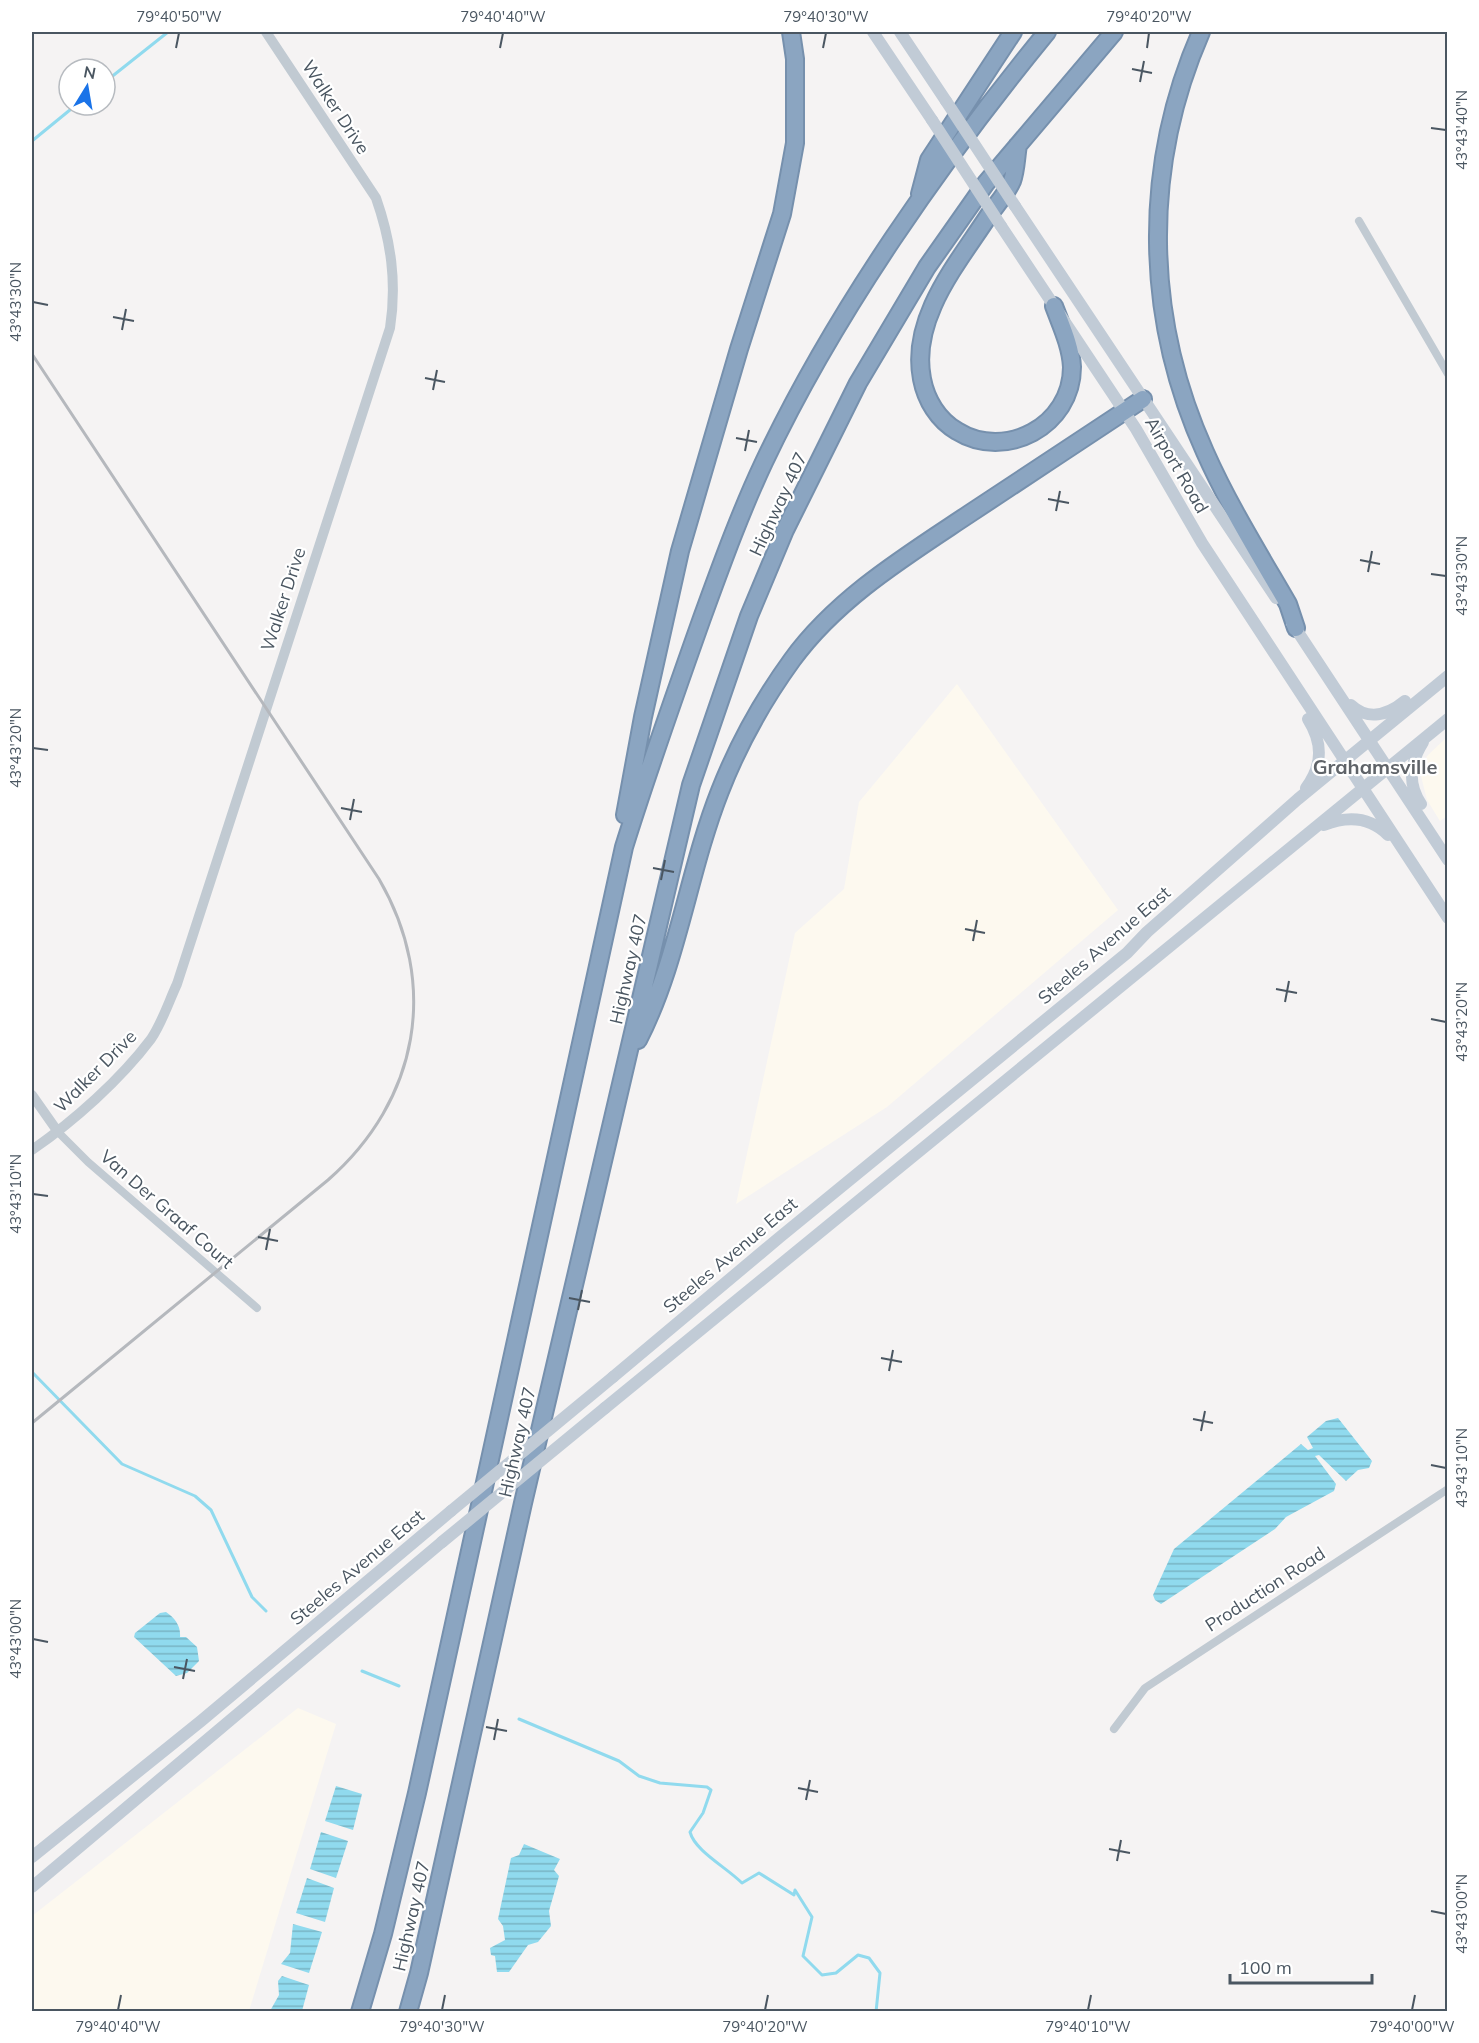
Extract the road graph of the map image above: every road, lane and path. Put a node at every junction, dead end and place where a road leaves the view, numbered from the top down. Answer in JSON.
{"nodes":[{"id":1,"x":267,"y":32,"type":"edge"},
{"id":2,"x":790,"y":32,"type":"edge"},
{"id":3,"x":873,"y":32,"type":"edge"},
{"id":4,"x":900,"y":32,"type":"edge"},
{"id":5,"x":1012,"y":32,"type":"edge"},
{"id":6,"x":1047,"y":32,"type":"edge"},
{"id":7,"x":1114,"y":32,"type":"edge"},
{"id":8,"x":1200,"y":32,"type":"edge"},
{"id":9,"x":1018,"y":145,"type":"junction"},
{"id":10,"x":917,"y":204,"type":"junction"},
{"id":11,"x":1359,"y":221,"type":"dead end"},
{"id":12,"x":1054,"y":306,"type":"junction"},
{"id":13,"x":1448,"y":374,"type":"edge"},
{"id":14,"x":1143,"y":399,"type":"junction"},
{"id":15,"x":1124,"y":411,"type":"junction"},
{"id":16,"x":1296,"y":628,"type":"junction"},
{"id":17,"x":1286,"y":672,"type":"junction"},
{"id":18,"x":1448,"y":676,"type":"edge"},
{"id":19,"x":1336,"y":688,"type":"junction"},
{"id":20,"x":1428,"y":692,"type":"junction"},
{"id":21,"x":1448,"y":719,"type":"edge"},
{"id":22,"x":1430,"y":733,"type":"junction"},
{"id":23,"x":1370,"y":740,"type":"junction"},
{"id":24,"x":1345,"y":761,"type":"junction"},
{"id":25,"x":1388,"y":768,"type":"junction"},
{"id":26,"x":1363,"y":788,"type":"junction"},
{"id":27,"x":1298,"y":799,"type":"junction"},
{"id":28,"x":1312,"y":830,"type":"junction"},
{"id":29,"x":1432,"y":835,"type":"junction"},
{"id":30,"x":624,"y":847,"type":"junction"},
{"id":31,"x":1402,"y":850,"type":"junction"},
{"id":32,"x":1448,"y":860,"type":"edge"},
{"id":33,"x":1448,"y":918,"type":"edge"},
{"id":34,"x":627,"y":1062,"type":"junction"},
{"id":35,"x":32,"y":1095,"type":"edge"},
{"id":36,"x":58,"y":1132,"type":"junction"},
{"id":37,"x":32,"y":1150,"type":"edge"},
{"id":38,"x":257,"y":1308,"type":"dead end"},
{"id":39,"x":1448,"y":1489,"type":"edge"},
{"id":40,"x":1113,"y":1730,"type":"dead end"},
{"id":41,"x":32,"y":1857,"type":"edge"},
{"id":42,"x":32,"y":1887,"type":"edge"},
{"id":43,"x":360,"y":2012,"type":"edge"},
{"id":44,"x":408,"y":2012,"type":"edge"}],
"edges":[{"from":1,"to":36,"type":"street","name":"Walker Drive"},
{"from":2,"to":30,"type":"highway"},
{"from":3,"to":12,"type":"main road","name":"Airport Road","bridge":true},
{"from":4,"to":14,"type":"main road","name":"Airport Road","bridge":true},
{"from":5,"to":10,"type":"highway"},
{"from":6,"to":10,"type":"highway","name":"Highway 407"},
{"from":7,"to":9,"type":"highway","name":"Highway 407"},
{"from":8,"to":16,"type":"highway"},
{"from":9,"to":12,"type":"highway"},
{"from":9,"to":34,"type":"highway","name":"Highway 407"},
{"from":10,"to":30,"type":"highway","name":"Highway 407"},
{"from":11,"to":13,"type":"street"},
{"from":12,"to":15,"type":"main road","name":"Airport Road"},
{"from":14,"to":15,"type":"highway"},
{"from":14,"to":16,"type":"main road","name":"Airport Road"},
{"from":15,"to":17,"type":"main road","name":"Airport Road"},
{"from":15,"to":34,"type":"highway"},
{"from":16,"to":19,"type":"main road","name":"Airport Road"},
{"from":17,"to":24,"type":"main road","name":"Airport Road"},
{"from":17,"to":27,"type":"main road"},
{"from":18,"to":20,"type":"main road","name":"Steeles Avenue East"},
{"from":19,"to":20,"type":"main road"},
{"from":19,"to":23,"type":"main road","name":"Airport Road"},
{"from":20,"to":23,"type":"main road","name":"Steeles Avenue East"},
{"from":21,"to":22,"type":"main road","name":"Steeles Avenue East"},
{"from":22,"to":25,"type":"main road","name":"Steeles Avenue East"},
{"from":22,"to":29,"type":"main road"},
{"from":23,"to":24,"type":"main road","name":"Steeles Avenue East"},
{"from":23,"to":25,"type":"main road","name":"Airport Road"},
{"from":24,"to":26,"type":"main road","name":"Airport Road"},
{"from":24,"to":27,"type":"main road","name":"Steeles Avenue East"},
{"from":25,"to":26,"type":"main road","name":"Steeles Avenue East"},
{"from":25,"to":29,"type":"main road","name":"Airport Road"},
{"from":26,"to":28,"type":"main road","name":"Steeles Avenue East"},
{"from":26,"to":31,"type":"main road","name":"Airport Road"},
{"from":27,"to":41,"type":"main road","name":"Steeles Avenue East","bridge":true},
{"from":28,"to":31,"type":"main road"},
{"from":28,"to":42,"type":"main road","name":"Steeles Avenue East","bridge":true},
{"from":29,"to":32,"type":"main road","name":"Airport Road"},
{"from":30,"to":43,"type":"highway","name":"Highway 407"},
{"from":31,"to":33,"type":"main road","name":"Airport Road"},
{"from":34,"to":44,"type":"highway","name":"Highway 407"},
{"from":35,"to":36,"type":"street"},
{"from":36,"to":37,"type":"street","name":"Walker Drive"},
{"from":36,"to":38,"type":"street","name":"Van Der Graaf Court"},
{"from":39,"to":40,"type":"street","name":"Production Road"}]}
